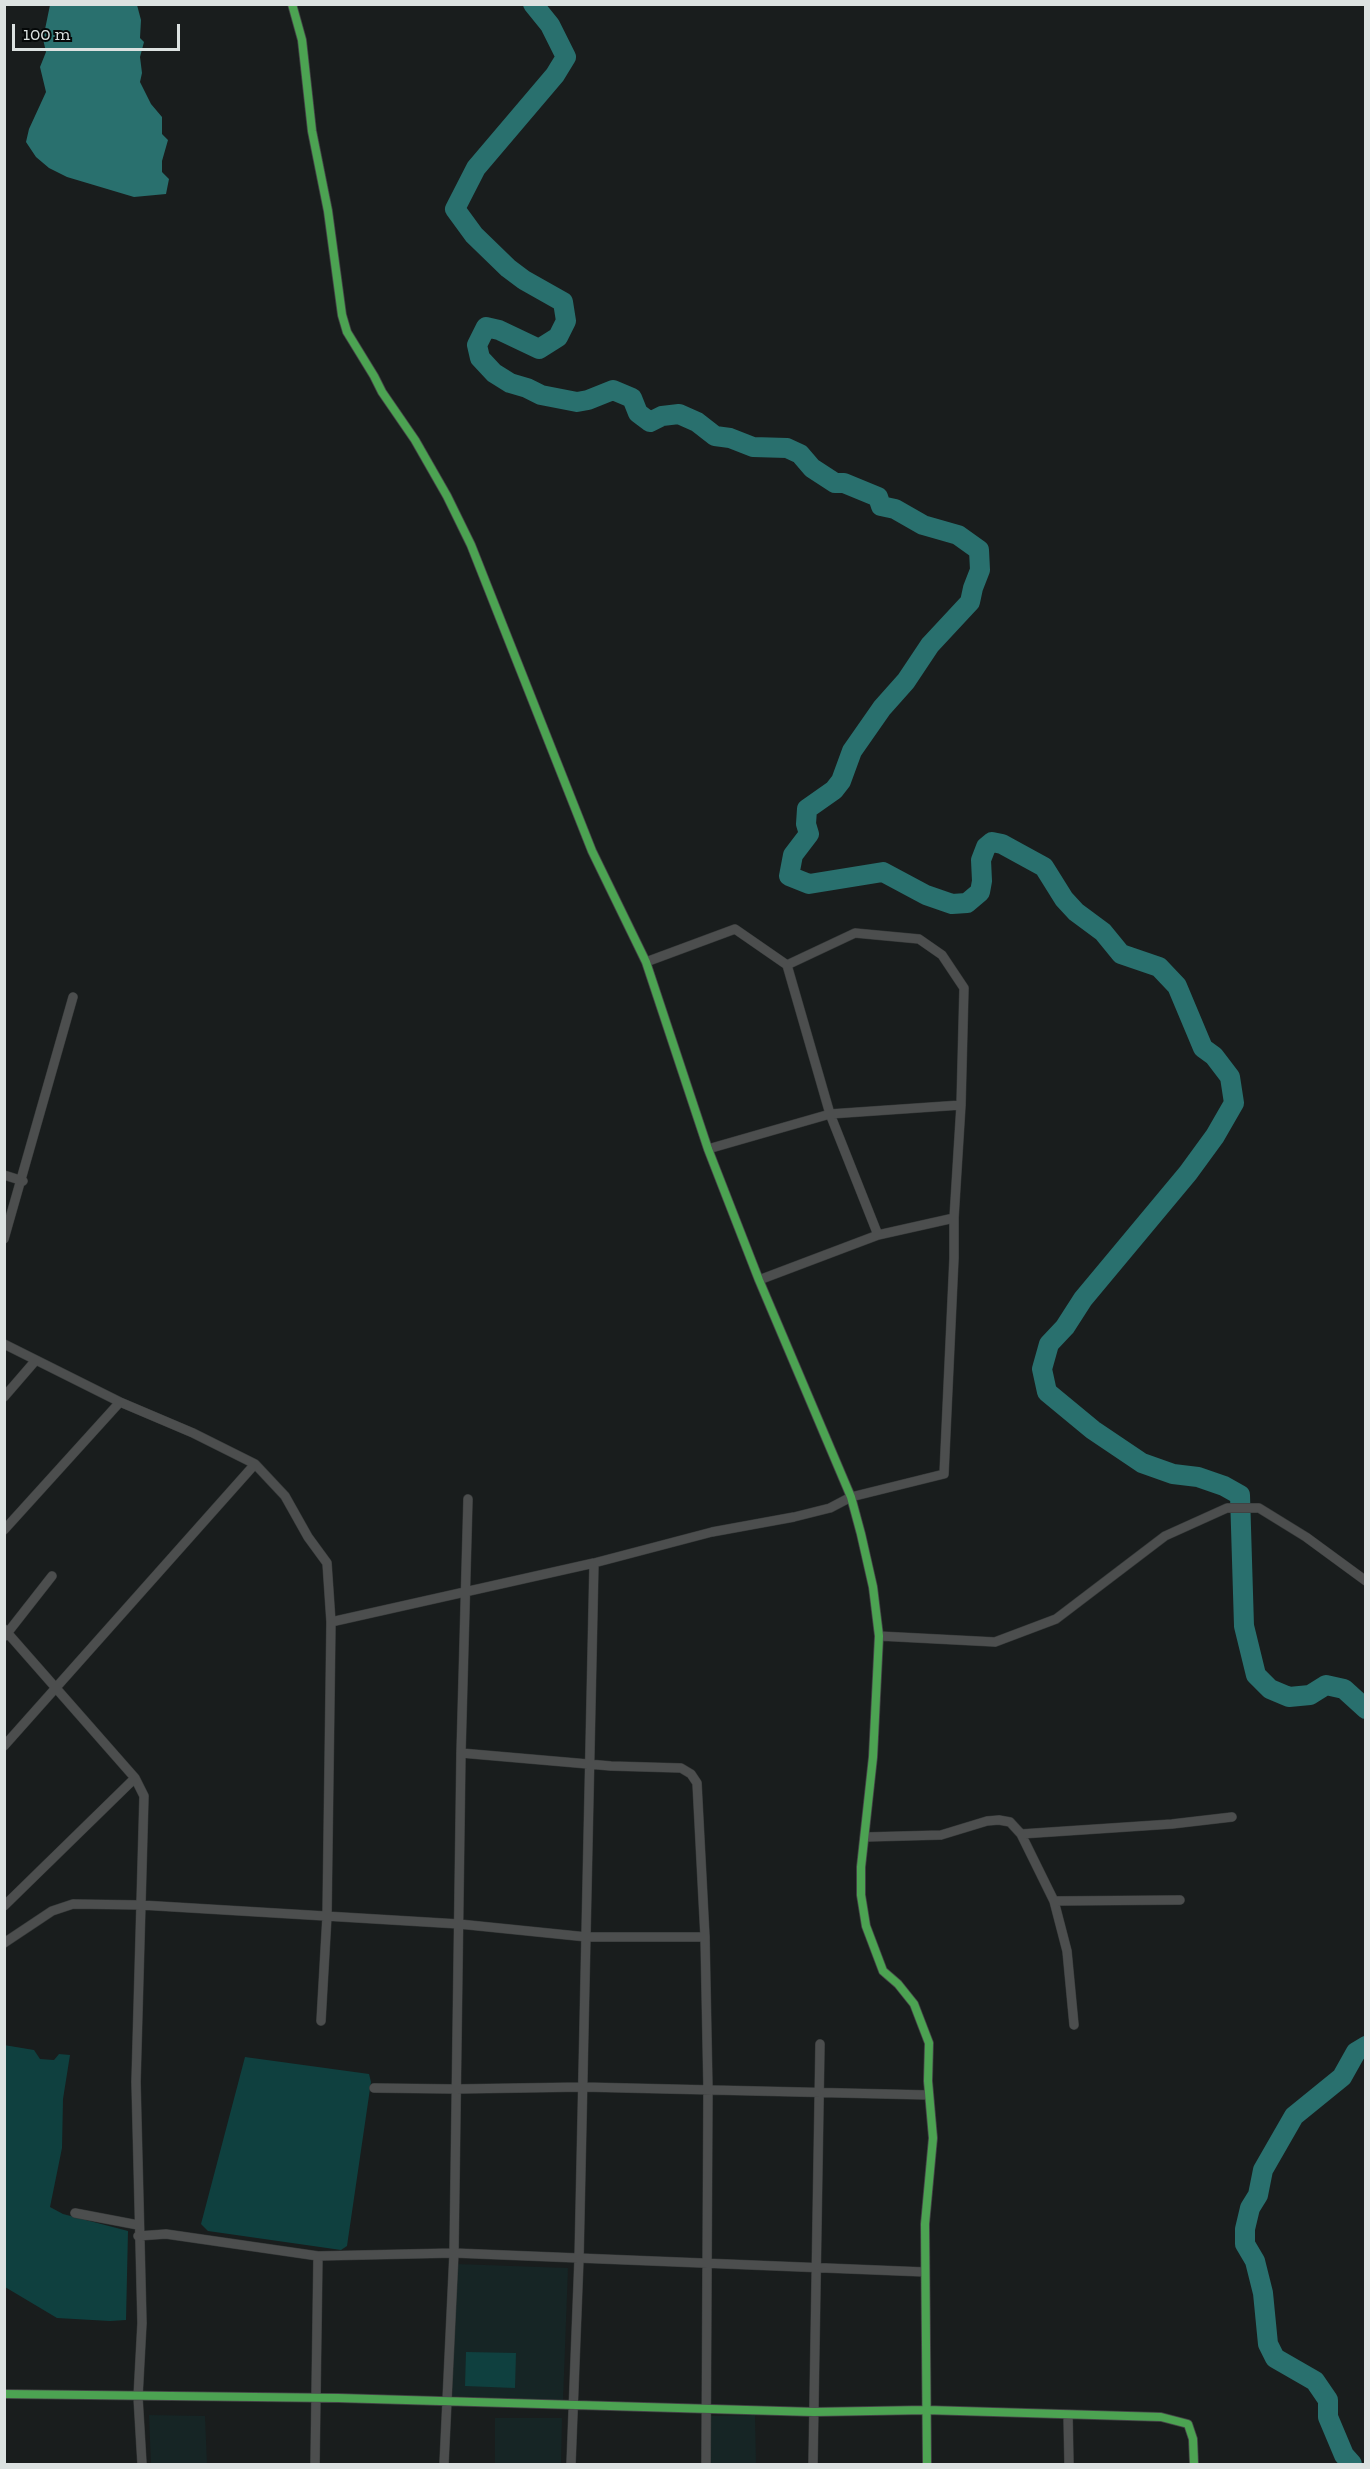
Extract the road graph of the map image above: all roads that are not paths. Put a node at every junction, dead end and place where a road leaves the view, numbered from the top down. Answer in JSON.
{"nodes":[{"id":1,"x":292,"y":4,"type":"edge"},
{"id":2,"x":646,"y":962,"type":"junction"},
{"id":3,"x":787,"y":965,"type":"junction"},
{"id":4,"x":73,"y":997,"type":"dead end"},
{"id":5,"x":961,"y":1105,"type":"junction"},
{"id":6,"x":830,"y":1114,"type":"junction"},
{"id":7,"x":708,"y":1149,"type":"junction"},
{"id":8,"x":4,"y":1175,"type":"edge"},
{"id":9,"x":23,"y":1181,"type":"junction"},
{"id":10,"x":954,"y":1218,"type":"junction"},
{"id":11,"x":878,"y":1235,"type":"junction"},
{"id":12,"x":4,"y":1239,"type":"edge"},
{"id":13,"x":759,"y":1280,"type":"junction"},
{"id":14,"x":4,"y":1344,"type":"edge"},
{"id":15,"x":36,"y":1360,"type":"junction"},
{"id":16,"x":4,"y":1397,"type":"edge"},
{"id":17,"x":120,"y":1402,"type":"junction"},
{"id":18,"x":255,"y":1464,"type":"junction"},
{"id":19,"x":851,"y":1497,"type":"junction"},
{"id":20,"x":468,"y":1499,"type":"dead end"},
{"id":21,"x":4,"y":1530,"type":"edge"},
{"id":22,"x":594,"y":1563,"type":"junction"},
{"id":23,"x":52,"y":1576,"type":"dead end"},
{"id":24,"x":1365,"y":1581,"type":"edge"},
{"id":25,"x":466,"y":1593,"type":"junction"},
{"id":26,"x":331,"y":1622,"type":"junction"},
{"id":27,"x":6,"y":1633,"type":"edge"},
{"id":28,"x":879,"y":1636,"type":"junction"},
{"id":29,"x":56,"y":1688,"type":"junction"},
{"id":30,"x":4,"y":1746,"type":"edge"},
{"id":31,"x":461,"y":1753,"type":"junction"},
{"id":32,"x":590,"y":1764,"type":"junction"},
{"id":33,"x":135,"y":1778,"type":"junction"},
{"id":34,"x":1232,"y":1817,"type":"dead end"},
{"id":35,"x":1021,"y":1834,"type":"junction"},
{"id":36,"x":866,"y":1837,"type":"junction"},
{"id":37,"x":1180,"y":1900,"type":"dead end"},
{"id":38,"x":1054,"y":1901,"type":"junction"},
{"id":39,"x":141,"y":1905,"type":"junction"},
{"id":40,"x":4,"y":1906,"type":"edge"},
{"id":41,"x":327,"y":1916,"type":"junction"},
{"id":42,"x":459,"y":1924,"type":"junction"},
{"id":43,"x":587,"y":1937,"type":"junction"},
{"id":44,"x":705,"y":1937,"type":"junction"},
{"id":45,"x":4,"y":1943,"type":"edge"},
{"id":46,"x":321,"y":2021,"type":"dead end"},
{"id":47,"x":1074,"y":2025,"type":"dead end"},
{"id":48,"x":820,"y":2044,"type":"dead end"},
{"id":49,"x":583,"y":2087,"type":"junction"},
{"id":50,"x":374,"y":2088,"type":"dead end"},
{"id":51,"x":456,"y":2089,"type":"junction"},
{"id":52,"x":708,"y":2089,"type":"junction"},
{"id":53,"x":818,"y":2092,"type":"junction"},
{"id":54,"x":929,"y":2095,"type":"junction"},
{"id":55,"x":75,"y":2213,"type":"dead end"},
{"id":56,"x":138,"y":2225,"type":"junction"},
{"id":57,"x":138,"y":2236,"type":"junction"},
{"id":58,"x":454,"y":2253,"type":"junction"},
{"id":59,"x":318,"y":2256,"type":"junction"},
{"id":60,"x":579,"y":2259,"type":"junction"},
{"id":61,"x":705,"y":2264,"type":"junction"},
{"id":62,"x":815,"y":2266,"type":"junction"},
{"id":63,"x":925,"y":2272,"type":"junction"},
{"id":64,"x":4,"y":2394,"type":"edge"},
{"id":65,"x":138,"y":2397,"type":"junction"},
{"id":66,"x":318,"y":2398,"type":"junction"},
{"id":67,"x":447,"y":2401,"type":"junction"},
{"id":68,"x":573,"y":2406,"type":"junction"},
{"id":69,"x":706,"y":2409,"type":"junction"},
{"id":70,"x":926,"y":2410,"type":"junction"},
{"id":71,"x":814,"y":2412,"type":"junction"},
{"id":72,"x":1068,"y":2415,"type":"junction"},
{"id":73,"x":142,"y":2464,"type":"edge"},
{"id":74,"x":315,"y":2464,"type":"edge"},
{"id":75,"x":444,"y":2464,"type":"edge"},
{"id":76,"x":571,"y":2464,"type":"edge"},
{"id":77,"x":706,"y":2464,"type":"edge"},
{"id":78,"x":813,"y":2464,"type":"edge"},
{"id":79,"x":927,"y":2464,"type":"edge"},
{"id":80,"x":1069,"y":2464,"type":"edge"},
{"id":81,"x":1194,"y":2464,"type":"edge"}],
"edges":[{"from":1,"to":2,"type":"street"},
{"from":2,"to":3,"type":"street"},
{"from":2,"to":7,"type":"street"},
{"from":3,"to":5,"type":"street"},
{"from":3,"to":6,"type":"street"},
{"from":4,"to":9,"type":"street"},
{"from":5,"to":6,"type":"street"},
{"from":5,"to":10,"type":"street"},
{"from":6,"to":7,"type":"street"},
{"from":6,"to":11,"type":"street"},
{"from":7,"to":13,"type":"street"},
{"from":8,"to":9,"type":"street"},
{"from":9,"to":12,"type":"street"},
{"from":10,"to":11,"type":"street"},
{"from":10,"to":19,"type":"street"},
{"from":11,"to":13,"type":"street"},
{"from":13,"to":19,"type":"street"},
{"from":14,"to":15,"type":"street"},
{"from":15,"to":16,"type":"street"},
{"from":15,"to":17,"type":"street"},
{"from":17,"to":18,"type":"street"},
{"from":17,"to":21,"type":"street"},
{"from":18,"to":26,"type":"street"},
{"from":18,"to":29,"type":"street"},
{"from":19,"to":22,"type":"street"},
{"from":19,"to":28,"type":"street"},
{"from":20,"to":25,"type":"street"},
{"from":22,"to":25,"type":"street"},
{"from":22,"to":32,"type":"street"},
{"from":23,"to":27,"type":"street"},
{"from":24,"to":28,"type":"street"},
{"from":25,"to":26,"type":"street"},
{"from":25,"to":31,"type":"street"},
{"from":26,"to":41,"type":"street"},
{"from":27,"to":29,"type":"street"},
{"from":28,"to":36,"type":"street"},
{"from":29,"to":30,"type":"street"},
{"from":29,"to":33,"type":"street"},
{"from":31,"to":32,"type":"street"},
{"from":31,"to":42,"type":"street"},
{"from":32,"to":43,"type":"street"},
{"from":32,"to":44,"type":"street"},
{"from":33,"to":39,"type":"street"},
{"from":33,"to":40,"type":"street"},
{"from":34,"to":35,"type":"street"},
{"from":35,"to":36,"type":"street"},
{"from":35,"to":38,"type":"street"},
{"from":36,"to":54,"type":"street"},
{"from":37,"to":38,"type":"street"},
{"from":38,"to":47,"type":"street"},
{"from":39,"to":41,"type":"street"},
{"from":39,"to":45,"type":"street"},
{"from":39,"to":56,"type":"street"},
{"from":41,"to":42,"type":"street"},
{"from":41,"to":46,"type":"street"},
{"from":42,"to":43,"type":"street"},
{"from":42,"to":51,"type":"street"},
{"from":43,"to":44,"type":"street"},
{"from":43,"to":49,"type":"street"},
{"from":44,"to":52,"type":"street"},
{"from":48,"to":53,"type":"street"},
{"from":49,"to":51,"type":"street"},
{"from":49,"to":52,"type":"street"},
{"from":49,"to":60,"type":"street"},
{"from":50,"to":51,"type":"street"},
{"from":51,"to":58,"type":"street"},
{"from":52,"to":53,"type":"street"},
{"from":52,"to":61,"type":"street"},
{"from":53,"to":54,"type":"street"},
{"from":53,"to":62,"type":"street"},
{"from":54,"to":63,"type":"street"},
{"from":55,"to":56,"type":"street"},
{"from":56,"to":57,"type":"street"},
{"from":57,"to":59,"type":"street"},
{"from":57,"to":65,"type":"street"},
{"from":58,"to":59,"type":"street"},
{"from":58,"to":60,"type":"street"},
{"from":58,"to":67,"type":"street"},
{"from":59,"to":66,"type":"street"},
{"from":60,"to":61,"type":"street"},
{"from":60,"to":68,"type":"street"},
{"from":61,"to":62,"type":"street"},
{"from":61,"to":69,"type":"street"},
{"from":62,"to":63,"type":"street"},
{"from":62,"to":71,"type":"street"},
{"from":63,"to":70,"type":"street"},
{"from":64,"to":65,"type":"street"},
{"from":65,"to":66,"type":"street"},
{"from":65,"to":73,"type":"street"},
{"from":66,"to":67,"type":"street"},
{"from":66,"to":74,"type":"street"},
{"from":67,"to":68,"type":"street"},
{"from":67,"to":75,"type":"street"},
{"from":68,"to":69,"type":"street"},
{"from":68,"to":76,"type":"street"},
{"from":69,"to":71,"type":"street"},
{"from":69,"to":77,"type":"street"},
{"from":70,"to":71,"type":"street"},
{"from":70,"to":72,"type":"street"},
{"from":70,"to":79,"type":"street"},
{"from":71,"to":78,"type":"street"},
{"from":72,"to":80,"type":"street"},
{"from":72,"to":81,"type":"street"}]}
